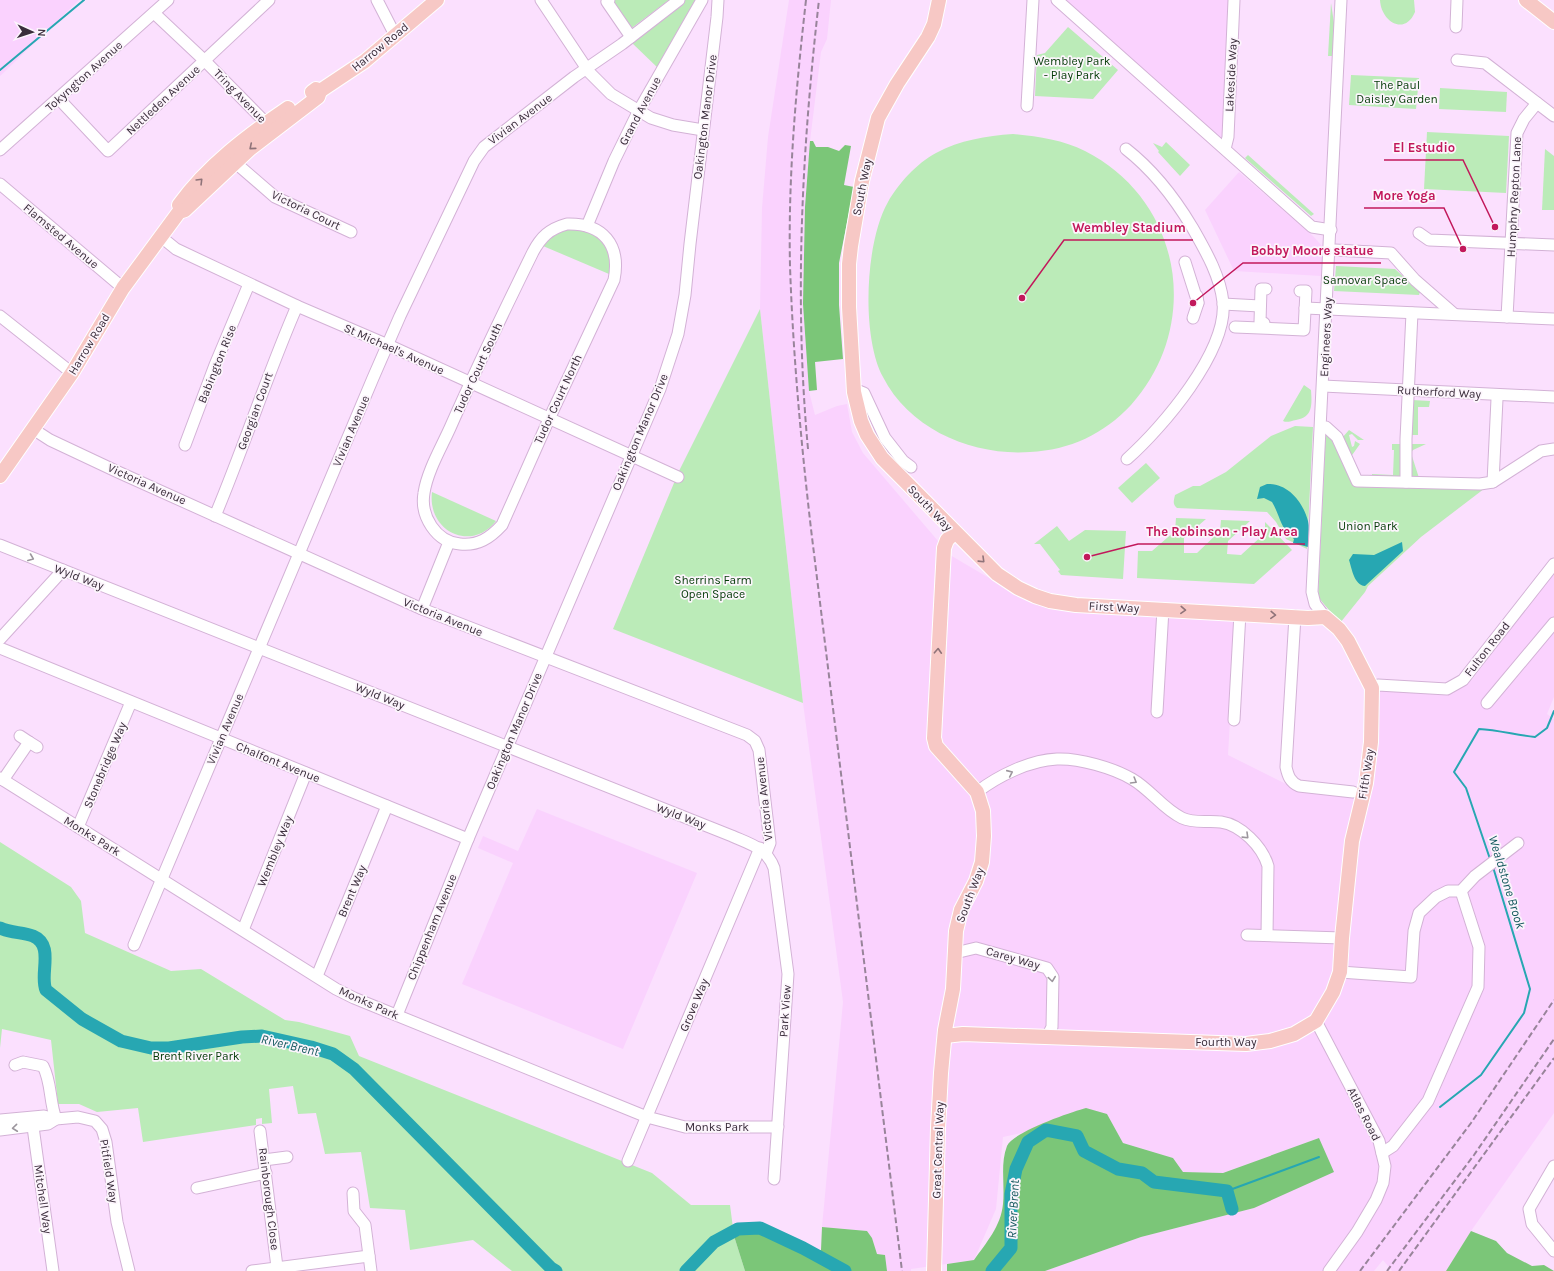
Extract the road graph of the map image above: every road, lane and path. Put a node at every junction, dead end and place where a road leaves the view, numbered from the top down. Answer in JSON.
{"nodes":[{"id":1,"x":168,"y":0,"type":"edge"},
{"id":2,"x":269,"y":0,"type":"edge"},
{"id":3,"x":378,"y":0,"type":"edge"},
{"id":4,"x":437,"y":0,"type":"edge"},
{"id":5,"x":541,"y":0,"type":"edge"},
{"id":6,"x":609,"y":0,"type":"edge"},
{"id":7,"x":679,"y":0,"type":"edge"},
{"id":8,"x":703,"y":0,"type":"edge"},
{"id":9,"x":718,"y":0,"type":"edge"},
{"id":10,"x":939,"y":0,"type":"edge"},
{"id":11,"x":1033,"y":0,"type":"edge"},
{"id":12,"x":1057,"y":0,"type":"edge"},
{"id":13,"x":1234,"y":0,"type":"edge"},
{"id":14,"x":1336,"y":0,"type":"edge"},
{"id":15,"x":1341,"y":0,"type":"edge"},
{"id":16,"x":1457,"y":0,"type":"edge"},
{"id":17,"x":1526,"y":0,"type":"edge"},
{"id":18,"x":154,"y":13,"type":"junction"},
{"id":19,"x":1554,"y":22,"type":"edge"},
{"id":20,"x":1456,"y":27,"type":"dead end"},
{"id":21,"x":1340,"y":30,"type":"junction"},
{"id":22,"x":395,"y":35,"type":"junction"},
{"id":23,"x":631,"y":37,"type":"junction"},
{"id":24,"x":1457,"y":60,"type":"dead end"},
{"id":25,"x":205,"y":61,"type":"junction"},
{"id":26,"x":586,"y":68,"type":"junction"},
{"id":27,"x":59,"y":99,"type":"junction"},
{"id":28,"x":1537,"y":103,"type":"junction"},
{"id":29,"x":1027,"y":106,"type":"dead end"},
{"id":30,"x":638,"y":112,"type":"junction"},
{"id":31,"x":1554,"y":116,"type":"edge"},
{"id":32,"x":270,"y":127,"type":"junction"},
{"id":33,"x":703,"y":130,"type":"junction"},
{"id":34,"x":1126,"y":149,"type":"dead end"},
{"id":35,"x":1225,"y":149,"type":"junction"},
{"id":36,"x":0,"y":150,"type":"edge"},
{"id":37,"x":231,"y":158,"type":"junction"},
{"id":38,"x":0,"y":184,"type":"edge"},
{"id":39,"x":587,"y":226,"type":"junction"},
{"id":40,"x":1331,"y":230,"type":"junction"},
{"id":41,"x":351,"y":232,"type":"dead end"},
{"id":42,"x":1419,"y":233,"type":"dead end"},
{"id":43,"x":160,"y":236,"type":"junction"},
{"id":44,"x":1511,"y":242,"type":"junction"},
{"id":45,"x":1554,"y":245,"type":"edge"},
{"id":46,"x":1335,"y":250,"type":"dead end"},
{"id":47,"x":1185,"y":262,"type":"dead end"},
{"id":48,"x":249,"y":284,"type":"junction"},
{"id":49,"x":1194,"y":286,"type":"dead end"},
{"id":50,"x":123,"y":288,"type":"junction"},
{"id":51,"x":1198,"y":303,"type":"junction"},
{"id":52,"x":1223,"y":304,"type":"junction"},
{"id":53,"x":297,"y":306,"type":"junction"},
{"id":54,"x":1263,"y":306,"type":"dead end"},
{"id":55,"x":1327,"y":309,"type":"junction"},
{"id":56,"x":1412,"y":313,"type":"junction"},
{"id":57,"x":1454,"y":314,"type":"junction"},
{"id":58,"x":0,"y":316,"type":"edge"},
{"id":59,"x":1507,"y":317,"type":"junction"},
{"id":60,"x":1193,"y":318,"type":"dead end"},
{"id":61,"x":1554,"y":319,"type":"edge"},
{"id":62,"x":1235,"y":327,"type":"dead end"},
{"id":63,"x":388,"y":345,"type":"junction"},
{"id":64,"x":72,"y":373,"type":"junction"},
{"id":65,"x":471,"y":383,"type":"junction"},
{"id":66,"x":1323,"y":386,"type":"junction"},
{"id":67,"x":1408,"y":391,"type":"junction"},
{"id":68,"x":854,"y":392,"type":"junction"},
{"id":69,"x":1554,"y":397,"type":"edge"},
{"id":70,"x":1497,"y":399,"type":"dead end"},
{"id":71,"x":549,"y":419,"type":"junction"},
{"id":72,"x":1326,"y":427,"type":"dead end"},
{"id":73,"x":33,"y":429,"type":"junction"},
{"id":74,"x":185,"y":445,"type":"dead end"},
{"id":75,"x":1554,"y":449,"type":"edge"},
{"id":76,"x":630,"y":456,"type":"junction"},
{"id":77,"x":1127,"y":458,"type":"dead end"},
{"id":78,"x":910,"y":467,"type":"dead end"},
{"id":79,"x":0,"y":476,"type":"edge"},
{"id":80,"x":678,"y":477,"type":"dead end"},
{"id":81,"x":1406,"y":482,"type":"junction"},
{"id":82,"x":1493,"y":482,"type":"junction"},
{"id":83,"x":215,"y":516,"type":"junction"},
{"id":84,"x":954,"y":533,"type":"junction"},
{"id":85,"x":449,"y":542,"type":"junction"},
{"id":86,"x":0,"y":545,"type":"edge"},
{"id":87,"x":300,"y":554,"type":"junction"},
{"id":88,"x":1554,"y":564,"type":"edge"},
{"id":89,"x":62,"y":570,"type":"junction"},
{"id":90,"x":1312,"y":592,"type":"junction"},
{"id":91,"x":422,"y":609,"type":"junction"},
{"id":92,"x":1163,"y":609,"type":"junction"},
{"id":93,"x":1240,"y":613,"type":"junction"},
{"id":94,"x":1296,"y":616,"type":"junction"},
{"id":95,"x":1325,"y":617,"type":"junction"},
{"id":96,"x":1554,"y":623,"type":"edge"},
{"id":97,"x":0,"y":639,"type":"edge"},
{"id":98,"x":0,"y":648,"type":"edge"},
{"id":99,"x":260,"y":648,"type":"junction"},
{"id":100,"x":546,"y":657,"type":"junction"},
{"id":101,"x":1372,"y":688,"type":"junction"},
{"id":102,"x":131,"y":702,"type":"junction"},
{"id":103,"x":1487,"y":703,"type":"dead end"},
{"id":104,"x":1157,"y":712,"type":"dead end"},
{"id":105,"x":1234,"y":720,"type":"dead end"},
{"id":106,"x":222,"y":739,"type":"junction"},
{"id":107,"x":29,"y":742,"type":"dead end"},
{"id":108,"x":507,"y":747,"type":"junction"},
{"id":109,"x":306,"y":773,"type":"junction"},
{"id":110,"x":2,"y":779,"type":"edge"},
{"id":111,"x":977,"y":792,"type":"junction"},
{"id":112,"x":1353,"y":792,"type":"dead end"},
{"id":113,"x":387,"y":806,"type":"junction"},
{"id":114,"x":78,"y":827,"type":"junction"},
{"id":115,"x":468,"y":839,"type":"junction"},
{"id":116,"x":1518,"y":843,"type":"dead end"},
{"id":117,"x":763,"y":851,"type":"junction"},
{"id":118,"x":162,"y":879,"type":"junction"},
{"id":119,"x":1461,"y":891,"type":"junction"},
{"id":120,"x":243,"y":930,"type":"junction"},
{"id":121,"x":1267,"y":934,"type":"junction"},
{"id":122,"x":1247,"y":935,"type":"dead end"},
{"id":123,"x":1342,"y":938,"type":"junction"},
{"id":124,"x":134,"y":945,"type":"dead end"},
{"id":125,"x":955,"y":953,"type":"junction"},
{"id":126,"x":1340,"y":972,"type":"junction"},
{"id":127,"x":317,"y":976,"type":"junction"},
{"id":128,"x":397,"y":1015,"type":"junction"},
{"id":129,"x":1316,"y":1021,"type":"junction"},
{"id":130,"x":945,"y":1033,"type":"junction"},
{"id":131,"x":1047,"y":1037,"type":"junction"},
{"id":132,"x":15,"y":1065,"type":"dead end"},
{"id":133,"x":647,"y":1117,"type":"junction"},
{"id":134,"x":56,"y":1119,"type":"junction"},
{"id":135,"x":0,"y":1120,"type":"edge"},
{"id":136,"x":33,"y":1127,"type":"junction"},
{"id":137,"x":778,"y":1127,"type":"junction"},
{"id":138,"x":0,"y":1130,"type":"edge"},
{"id":139,"x":260,"y":1131,"type":"dead end"},
{"id":140,"x":1382,"y":1153,"type":"junction"},
{"id":141,"x":287,"y":1157,"type":"dead end"},
{"id":142,"x":264,"y":1160,"type":"junction"},
{"id":143,"x":628,"y":1161,"type":"dead end"},
{"id":144,"x":1554,"y":1166,"type":"edge"},
{"id":145,"x":266,"y":1173,"type":"junction"},
{"id":146,"x":774,"y":1180,"type":"dead end"},
{"id":147,"x":197,"y":1188,"type":"dead end"},
{"id":148,"x":353,"y":1193,"type":"dead end"},
{"id":149,"x":1554,"y":1250,"type":"edge"},
{"id":150,"x":369,"y":1256,"type":"junction"},
{"id":151,"x":934,"y":1266,"type":"edge"},
{"id":152,"x":277,"y":1267,"type":"junction"},
{"id":153,"x":53,"y":1271,"type":"edge"},
{"id":154,"x":129,"y":1271,"type":"edge"},
{"id":155,"x":252,"y":1271,"type":"edge"},
{"id":156,"x":371,"y":1271,"type":"edge"},
{"id":157,"x":1329,"y":1271,"type":"edge"}],
"edges":[{"from":1,"to":18,"type":"street","name":"Tokyngton Avenue"},
{"from":2,"to":25,"type":"street","name":"Nettleden Avenue"},
{"from":3,"to":22,"type":"street"},
{"from":4,"to":22,"type":"main road","name":"Harrow Road"},
{"from":5,"to":26,"type":"street"},
{"from":6,"to":23,"type":"street"},
{"from":7,"to":23,"type":"street","name":"Vivian Avenue"},
{"from":8,"to":30,"type":"street","name":"Grand Avenue"},
{"from":9,"to":33,"type":"street","name":"Oakington Manor Drive"},
{"from":10,"to":68,"type":"main road","name":"South Way"},
{"from":11,"to":29,"type":"street"},
{"from":12,"to":35,"type":"street"},
{"from":13,"to":35,"type":"street","name":"Lakeside Way"},
{"from":14,"to":21,"type":"street","name":"Engineers Way"},
{"from":15,"to":21,"type":"street","name":"Engineers Way"},
{"from":16,"to":20,"type":"street"},
{"from":17,"to":19,"type":"main road"},
{"from":18,"to":25,"type":"street","name":"Tring Avenue"},
{"from":18,"to":27,"type":"street","name":"Tokyngton Avenue"},
{"from":21,"to":40,"type":"street","name":"Engineers Way"},
{"from":22,"to":32,"type":"main road","name":"Harrow Road"},
{"from":23,"to":26,"type":"street","name":"Vivian Avenue"},
{"from":24,"to":28,"type":"street"},
{"from":25,"to":27,"type":"street","name":"Nettleden Avenue"},
{"from":25,"to":32,"type":"street","name":"Tring Avenue"},
{"from":26,"to":30,"type":"street"},
{"from":26,"to":63,"type":"street","name":"Vivian Avenue"},
{"from":27,"to":36,"type":"street","name":"Tokyngton Avenue"},
{"from":28,"to":31,"type":"street"},
{"from":28,"to":44,"type":"street","name":"Humphry Repton Lane"},
{"from":30,"to":33,"type":"street"},
{"from":30,"to":39,"type":"street","name":"Grand Avenue"},
{"from":32,"to":37,"type":"main road","name":"Harrow Road"},
{"from":33,"to":76,"type":"street","name":"Oakington Manor Drive"},
{"from":34,"to":52,"type":"street"},
{"from":35,"to":40,"type":"street"},
{"from":37,"to":41,"type":"street","name":"Victoria Court"},
{"from":37,"to":43,"type":"main road","name":"Harrow Road"},
{"from":38,"to":50,"type":"street","name":"Flamsted Avenue"},
{"from":39,"to":65,"type":"street","name":"Tudor Court South"},
{"from":39,"to":71,"type":"street","name":"Tudor Court North"},
{"from":40,"to":55,"type":"street","name":"Engineers Way"},
{"from":42,"to":44,"type":"street"},
{"from":43,"to":48,"type":"street","name":"St Michael's Avenue"},
{"from":43,"to":50,"type":"main road","name":"Harrow Road"},
{"from":44,"to":45,"type":"street"},
{"from":44,"to":59,"type":"street","name":"Humphry Repton Lane"},
{"from":46,"to":57,"type":"street"},
{"from":47,"to":51,"type":"street"},
{"from":48,"to":53,"type":"street","name":"St Michael's Avenue"},
{"from":48,"to":74,"type":"street","name":"Babington Rise"},
{"from":49,"to":51,"type":"street"},
{"from":50,"to":64,"type":"main road","name":"Harrow Road"},
{"from":51,"to":60,"type":"street"},
{"from":52,"to":54,"type":"street"},
{"from":52,"to":77,"type":"street"},
{"from":53,"to":63,"type":"street","name":"St Michael's Avenue"},
{"from":53,"to":83,"type":"street","name":"Georgian Court"},
{"from":55,"to":56,"type":"street"},
{"from":55,"to":62,"type":"street"},
{"from":55,"to":66,"type":"street","name":"Engineers Way"},
{"from":56,"to":57,"type":"street"},
{"from":56,"to":67,"type":"street"},
{"from":57,"to":59,"type":"street"},
{"from":58,"to":64,"type":"street"},
{"from":59,"to":61,"type":"street"},
{"from":63,"to":65,"type":"street","name":"St Michael's Avenue"},
{"from":63,"to":87,"type":"street","name":"Vivian Avenue"},
{"from":64,"to":73,"type":"main road","name":"Harrow Road"},
{"from":65,"to":71,"type":"street","name":"St Michael's Avenue"},
{"from":65,"to":85,"type":"street","name":"Tudor Court South"},
{"from":66,"to":67,"type":"street","name":"Rutherford Way"},
{"from":66,"to":90,"type":"street","name":"Engineers Way"},
{"from":67,"to":69,"type":"street","name":"Rutherford Way"},
{"from":67,"to":81,"type":"street"},
{"from":68,"to":78,"type":"street"},
{"from":68,"to":84,"type":"main road","name":"South Way"},
{"from":70,"to":82,"type":"street"},
{"from":71,"to":76,"type":"street","name":"St Michael's Avenue"},
{"from":71,"to":85,"type":"street","name":"Tudor Court North"},
{"from":72,"to":81,"type":"street"},
{"from":73,"to":79,"type":"main road","name":"Harrow Road"},
{"from":73,"to":83,"type":"street","name":"Victoria Avenue"},
{"from":75,"to":82,"type":"street"},
{"from":76,"to":80,"type":"street","name":"St Michael's Avenue"},
{"from":76,"to":100,"type":"street","name":"Oakington Manor Drive"},
{"from":81,"to":82,"type":"street"},
{"from":83,"to":87,"type":"street","name":"Victoria Avenue"},
{"from":84,"to":92,"type":"main road","name":"First Way","one_way":true},
{"from":111,"to":84,"type":"main road","name":"South Way","one_way":true},
{"from":85,"to":91,"type":"street"},
{"from":86,"to":89,"type":"street","name":"Wyld Way","one_way":true},
{"from":87,"to":91,"type":"street","name":"Victoria Avenue"},
{"from":87,"to":99,"type":"street","name":"Vivian Avenue"},
{"from":88,"to":101,"type":"street","name":"Fulton Road"},
{"from":89,"to":97,"type":"street"},
{"from":89,"to":99,"type":"street","name":"Wyld Way"},
{"from":90,"to":94,"type":"street"},
{"from":90,"to":95,"type":"street","name":"Engineers Way"},
{"from":91,"to":100,"type":"street","name":"Victoria Avenue"},
{"from":92,"to":93,"type":"main road","name":"First Way","one_way":true},
{"from":92,"to":104,"type":"street"},
{"from":93,"to":94,"type":"main road","name":"First Way","one_way":true},
{"from":93,"to":105,"type":"street"},
{"from":94,"to":95,"type":"main road"},
{"from":94,"to":112,"type":"street"},
{"from":95,"to":101,"type":"main road","name":"Fifth Way"},
{"from":96,"to":103,"type":"street"},
{"from":98,"to":102,"type":"street","name":"Chalfont Avenue"},
{"from":99,"to":106,"type":"street","name":"Vivian Avenue"},
{"from":99,"to":108,"type":"street","name":"Wyld Way"},
{"from":100,"to":108,"type":"street","name":"Oakington Manor Drive"},
{"from":100,"to":117,"type":"street","name":"Victoria Avenue"},
{"from":101,"to":123,"type":"main road","name":"Fifth Way"},
{"from":102,"to":106,"type":"street","name":"Chalfont Avenue"},
{"from":102,"to":114,"type":"street","name":"Stonebridge Way"},
{"from":106,"to":109,"type":"street","name":"Chalfont Avenue"},
{"from":106,"to":118,"type":"street","name":"Vivian Avenue"},
{"from":107,"to":110,"type":"street"},
{"from":108,"to":115,"type":"street","name":"Oakington Manor Drive"},
{"from":108,"to":117,"type":"street","name":"Wyld Way"},
{"from":109,"to":113,"type":"street","name":"Chalfont Avenue"},
{"from":109,"to":120,"type":"street","name":"Wembley Way"},
{"from":110,"to":114,"type":"street","name":"Monks Park"},
{"from":111,"to":121,"type":"street","one_way":true},
{"from":111,"to":125,"type":"main road","name":"South Way"},
{"from":113,"to":115,"type":"street","name":"Chalfont Avenue"},
{"from":113,"to":127,"type":"street","name":"Brent Way"},
{"from":114,"to":118,"type":"street","name":"Monks Park"},
{"from":115,"to":128,"type":"street","name":"Chippenham Avenue"},
{"from":116,"to":119,"type":"street"},
{"from":117,"to":133,"type":"street","name":"Grove Way"},
{"from":117,"to":137,"type":"street","name":"Park View"},
{"from":118,"to":120,"type":"street","name":"Monks Park"},
{"from":118,"to":124,"type":"street","name":"Vivian Avenue"},
{"from":119,"to":126,"type":"street"},
{"from":119,"to":140,"type":"street"},
{"from":120,"to":127,"type":"street","name":"Monks Park"},
{"from":121,"to":122,"type":"street"},
{"from":121,"to":123,"type":"street"},
{"from":123,"to":126,"type":"main road","name":"Fifth Way"},
{"from":125,"to":130,"type":"main road","name":"South Way"},
{"from":125,"to":131,"type":"street","name":"Carey Way","one_way":true},
{"from":126,"to":129,"type":"main road","name":"Fourth Way"},
{"from":127,"to":128,"type":"street","name":"Monks Park"},
{"from":128,"to":133,"type":"street","name":"Monks Park"},
{"from":129,"to":131,"type":"main road","name":"Fourth Way"},
{"from":129,"to":140,"type":"street","name":"Atlas Road"},
{"from":130,"to":131,"type":"main road","name":"Fourth Way"},
{"from":130,"to":151,"type":"main road","name":"Great Central Way"},
{"from":132,"to":134,"type":"street"},
{"from":133,"to":137,"type":"street","name":"Monks Park"},
{"from":133,"to":143,"type":"street","name":"Grove Way"},
{"from":134,"to":135,"type":"street"},
{"from":134,"to":136,"type":"street","name":"Pitfield Way"},
{"from":134,"to":154,"type":"street","name":"Pitfield Way"},
{"from":136,"to":138,"type":"street","name":"Pitfield Way","one_way":true},
{"from":136,"to":153,"type":"street","name":"Mitchell Way"},
{"from":137,"to":146,"type":"street","name":"Park View"},
{"from":139,"to":142,"type":"street","name":"Rainborough Close"},
{"from":140,"to":157,"type":"street","name":"Atlas Road"},
{"from":141,"to":142,"type":"street"},
{"from":142,"to":145,"type":"street","name":"Rainborough Close"},
{"from":144,"to":149,"type":"street"},
{"from":145,"to":147,"type":"street"},
{"from":145,"to":152,"type":"street","name":"Rainborough Close"},
{"from":148,"to":150,"type":"street"},
{"from":150,"to":152,"type":"street"},
{"from":150,"to":156,"type":"street"},
{"from":152,"to":155,"type":"street"}]}
